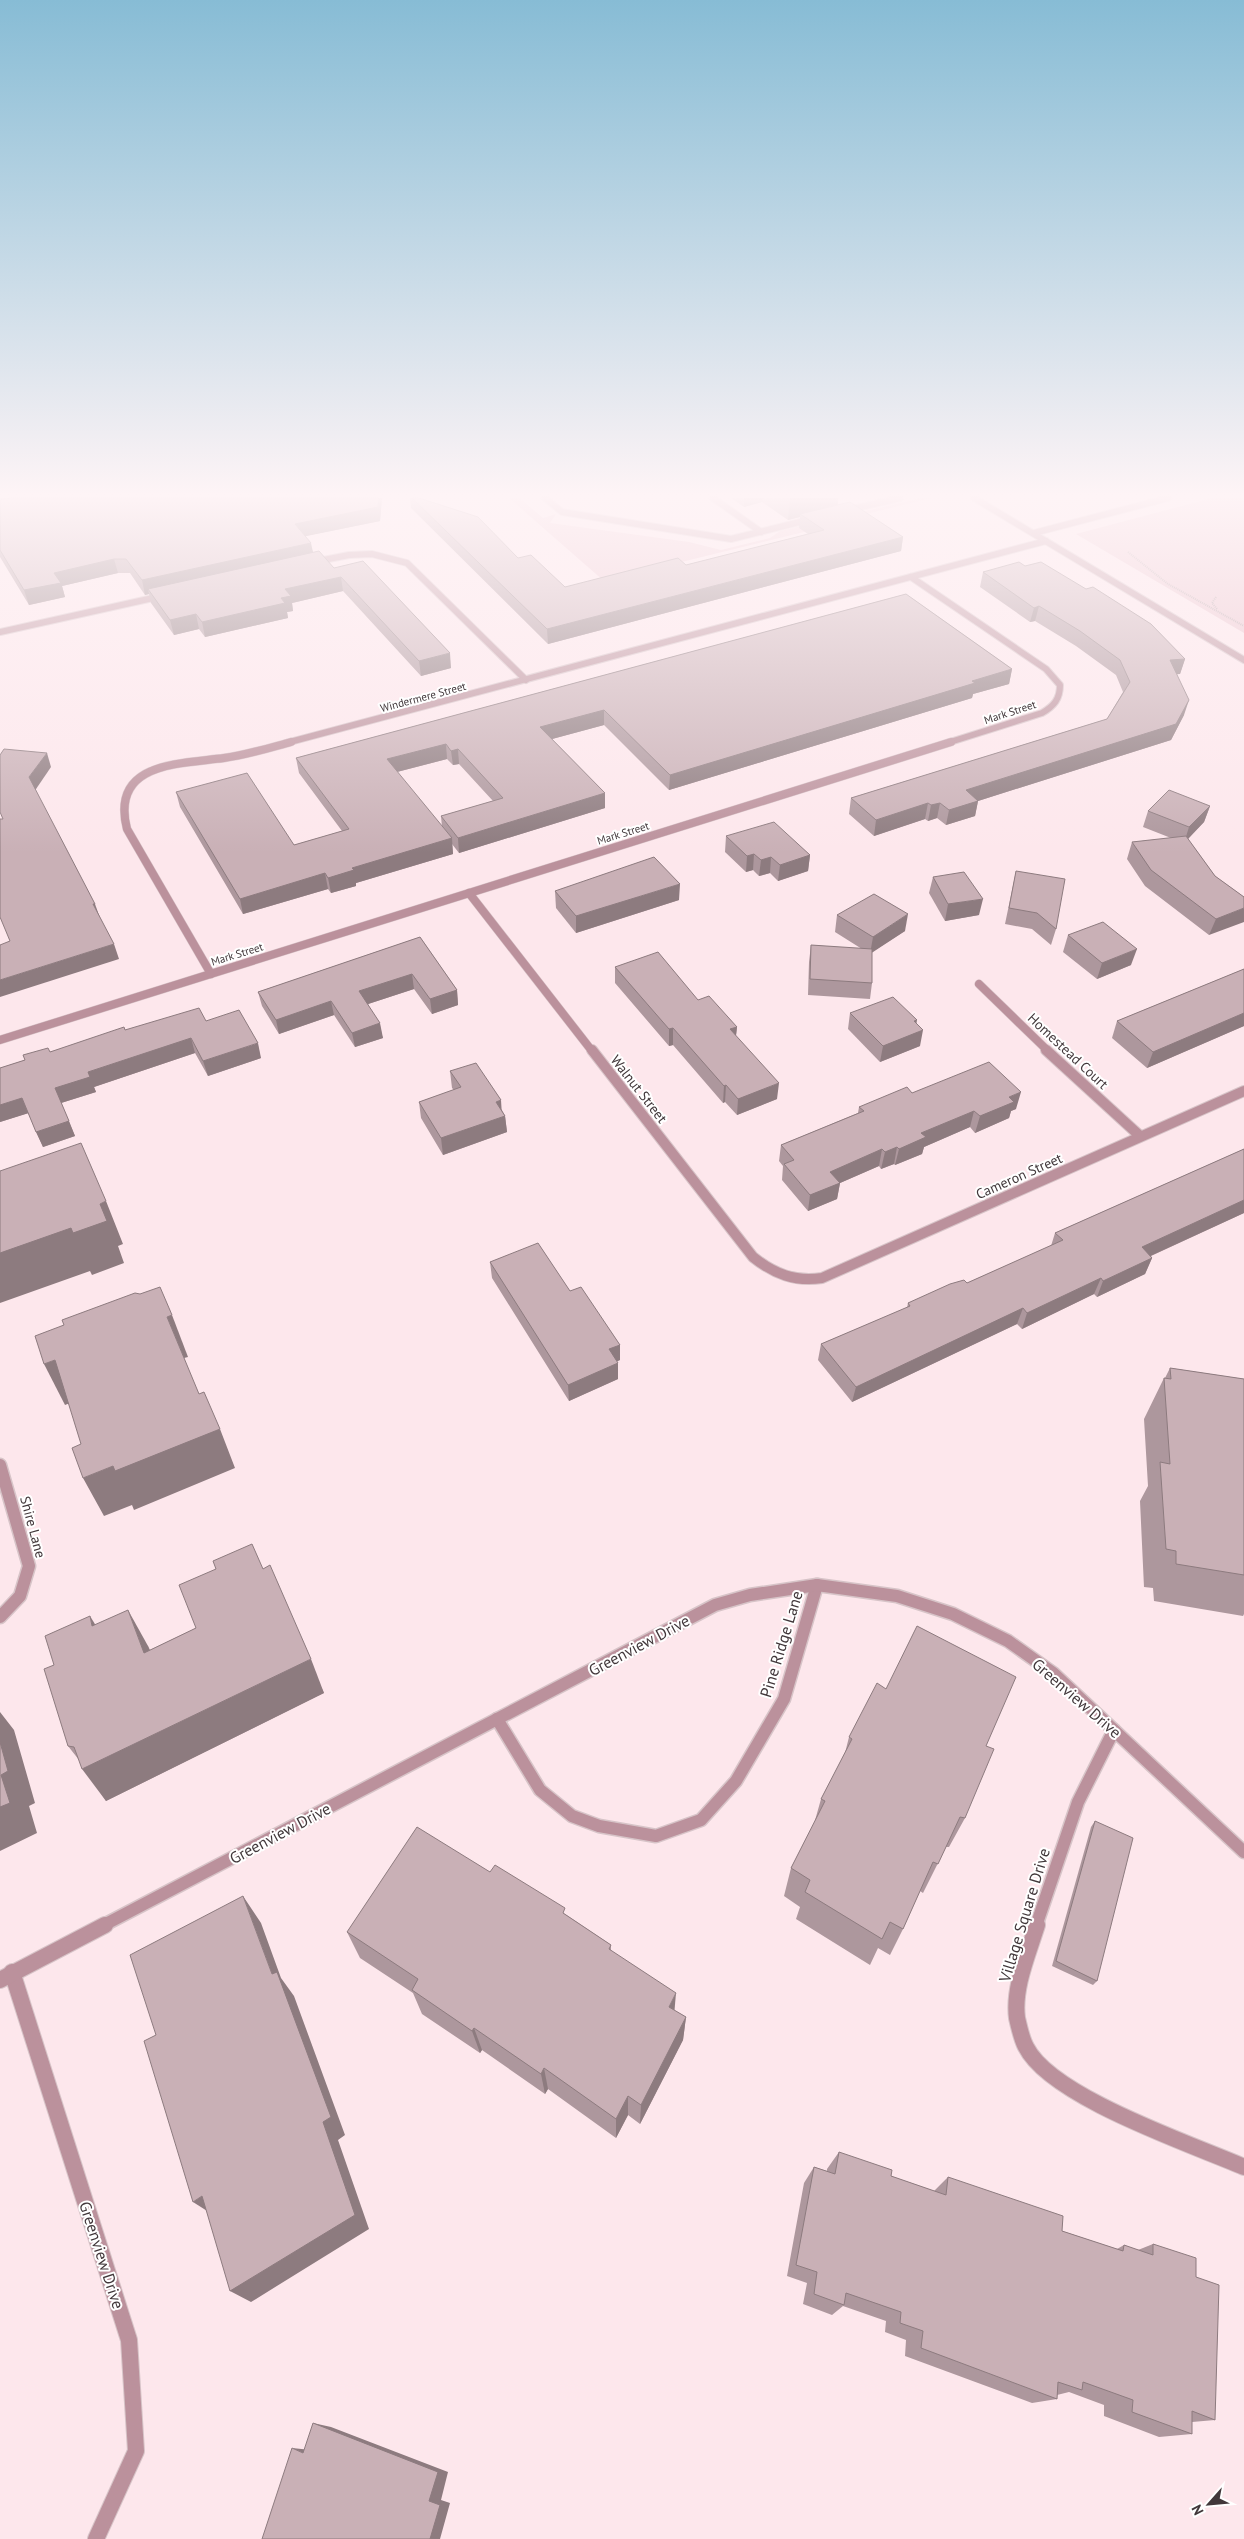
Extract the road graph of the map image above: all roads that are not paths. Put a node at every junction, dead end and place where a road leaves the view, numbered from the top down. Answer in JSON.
{"nodes":[{"id":1,"x":70,"y":616,"type":"edge"},
{"id":2,"x":462,"y":616,"type":"edge"},
{"id":3,"x":763,"y":616,"type":"edge"},
{"id":4,"x":969,"y":616,"type":"edge"},
{"id":5,"x":1172,"y":616,"type":"edge"},
{"id":6,"x":0,"y":632,"type":"edge"},
{"id":7,"x":1244,"y":660,"type":"edge"},
{"id":8,"x":526,"y":680,"type":"junction"},
{"id":9,"x":469,"y":893,"type":"junction"},
{"id":10,"x":211,"y":974,"type":"junction"},
{"id":11,"x":979,"y":984,"type":"dead end"},
{"id":12,"x":0,"y":1040,"type":"edge"},
{"id":13,"x":1244,"y":1090,"type":"edge"},
{"id":14,"x":1140,"y":1136,"type":"junction"},
{"id":15,"x":803,"y":1280,"type":"joint"},
{"id":16,"x":0,"y":1465,"type":"edge"},
{"id":17,"x":817,"y":1585,"type":"junction"},
{"id":18,"x":0,"y":1617,"type":"edge"},
{"id":19,"x":497,"y":1720,"type":"junction"},
{"id":20,"x":1114,"y":1730,"type":"junction"},
{"id":21,"x":1244,"y":1852,"type":"edge"},
{"id":22,"x":6,"y":1976,"type":"edge"},
{"id":23,"x":1244,"y":2167,"type":"edge"},
{"id":24,"x":96,"y":2539,"type":"edge"}],
"edges":[{"from":1,"to":6,"type":"street"},
{"from":2,"to":8,"type":"street"},
{"from":3,"to":8,"type":"street","name":"Windermere Street"},
{"from":4,"to":9,"type":"street","name":"Mark Street"},
{"from":5,"to":7,"type":"street"},
{"from":8,"to":10,"type":"street","name":"Windermere Street"},
{"from":9,"to":10,"type":"street","name":"Mark Street"},
{"from":9,"to":15,"type":"street","name":"Walnut Street"},
{"from":10,"to":12,"type":"street","name":"Mark Street"},
{"from":11,"to":14,"type":"street","name":"Homestead Court"},
{"from":13,"to":14,"type":"street","name":"Cameron Street"},
{"from":14,"to":15,"type":"street","name":"Cameron Street"},
{"from":16,"to":18,"type":"street","name":"Shire Lane"},
{"from":17,"to":19,"type":"street","name":"Greenview Drive"},
{"from":17,"to":19,"type":"street","name":"Pine Ridge Lane"},
{"from":17,"to":20,"type":"street","name":"Greenview Drive"},
{"from":19,"to":22,"type":"street","name":"Greenview Drive"},
{"from":20,"to":21,"type":"street","name":"Greenview Drive"},
{"from":20,"to":23,"type":"street","name":"Village Square Drive"},
{"from":22,"to":24,"type":"street","name":"Greenview Drive"}]}
